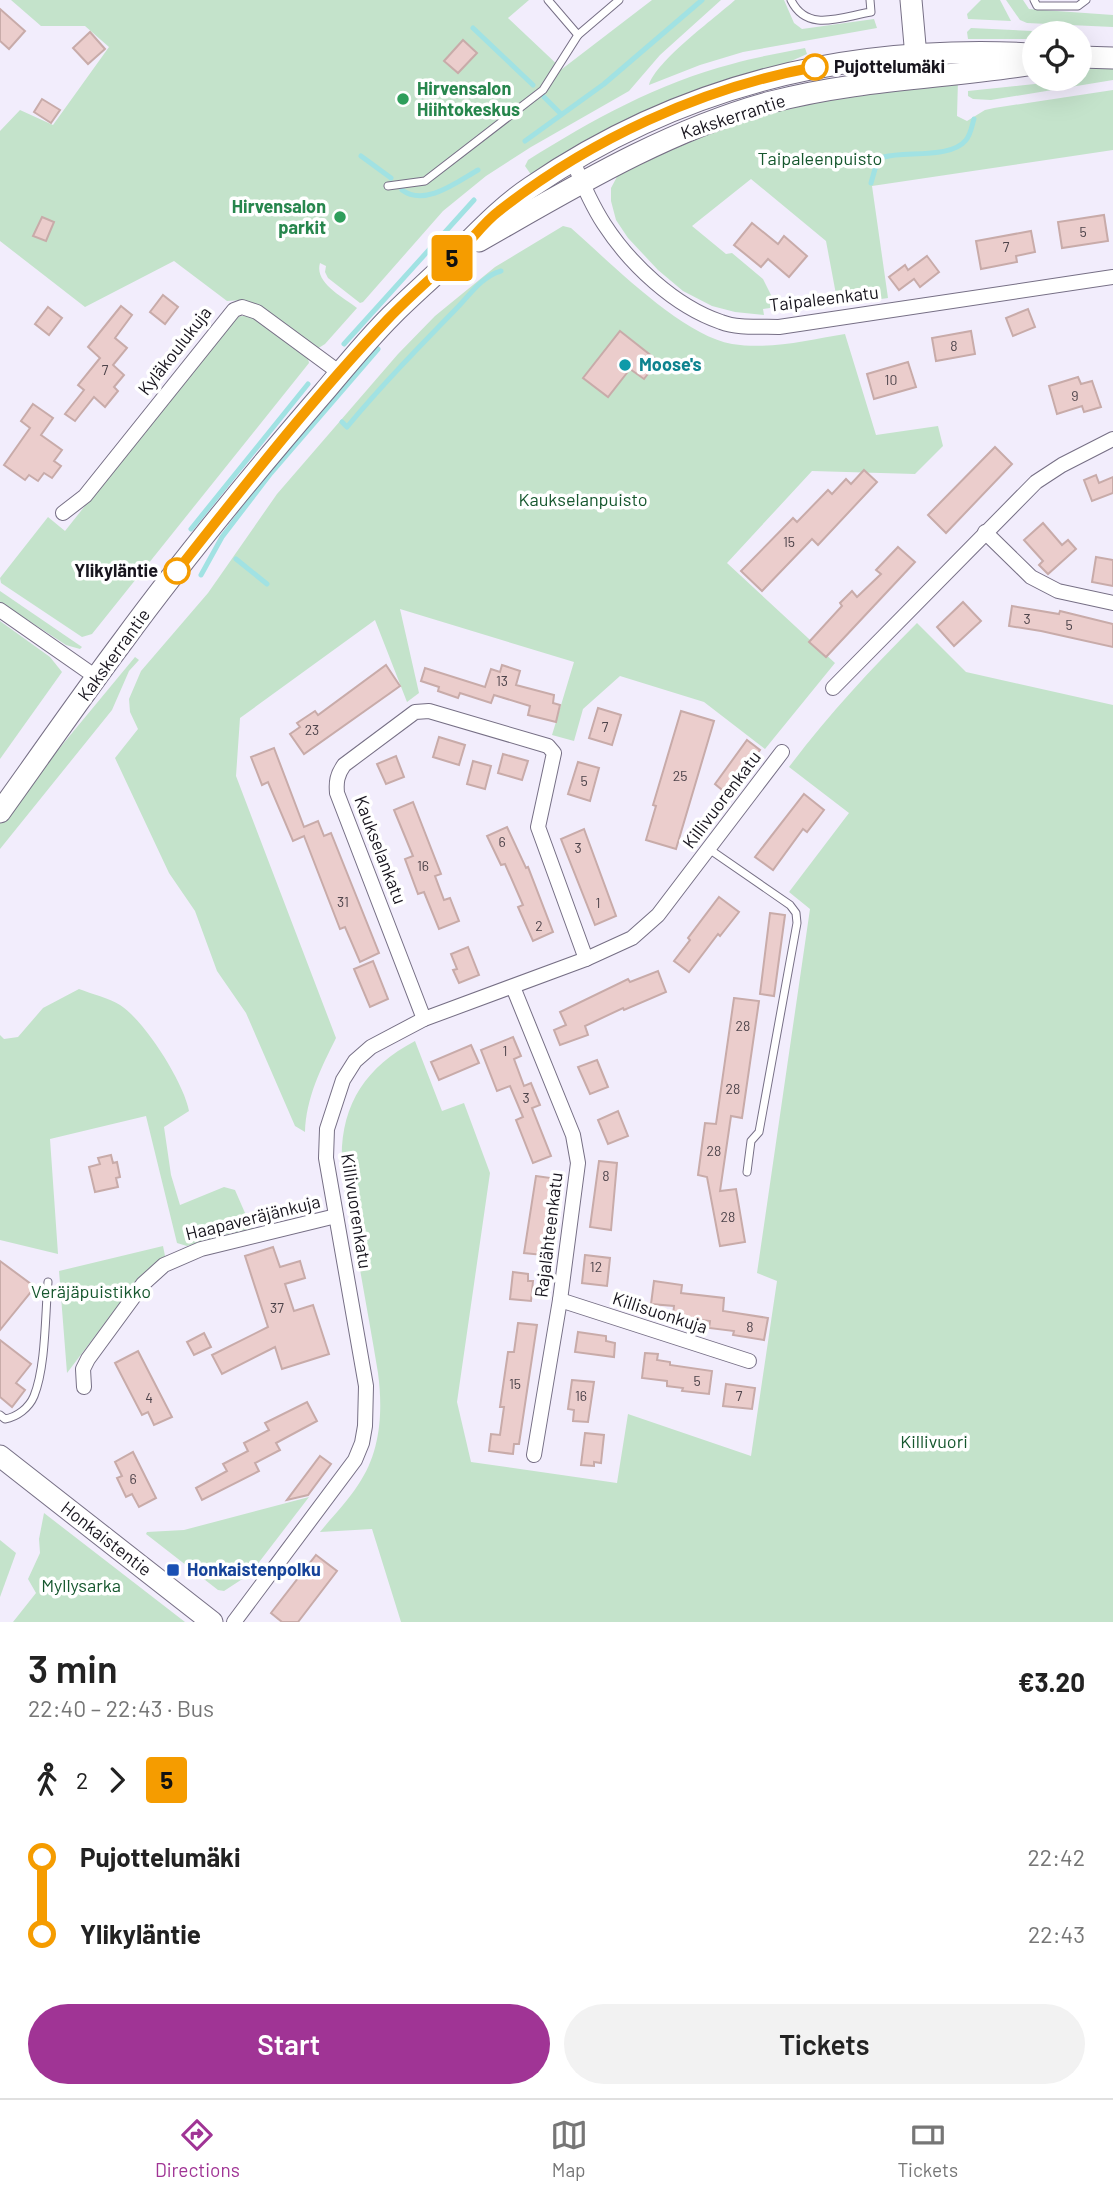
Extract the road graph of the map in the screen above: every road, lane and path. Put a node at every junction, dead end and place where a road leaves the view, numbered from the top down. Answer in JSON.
{"nodes":[{"id":1,"x":548,"y":0,"type":"edge"},
{"id":2,"x":619,"y":0,"type":"edge"},
{"id":3,"x":791,"y":0,"type":"edge"},
{"id":4,"x":870,"y":0,"type":"edge"},
{"id":5,"x":911,"y":0,"type":"edge"},
{"id":6,"x":1034,"y":0,"type":"edge"},
{"id":7,"x":1086,"y":0,"type":"edge"},
{"id":8,"x":578,"y":35,"type":"junction"},
{"id":9,"x":1022,"y":54,"type":"edge"},
{"id":10,"x":915,"y":55,"type":"junction"},
{"id":11,"x":1092,"y":57,"type":"edge"},
{"id":12,"x":1113,"y":58,"type":"edge"},
{"id":13,"x":1022,"y":65,"type":"edge"},
{"id":14,"x":917,"y":77,"type":"junction"},
{"id":15,"x":573,"y":162,"type":"junction"},
{"id":16,"x":582,"y":183,"type":"junction"},
{"id":17,"x":388,"y":186,"type":"dead end"},
{"id":18,"x":459,"y":252,"type":"junction"},
{"id":19,"x":1113,"y":277,"type":"edge"},
{"id":20,"x":340,"y":373,"type":"junction"},
{"id":21,"x":1113,"y":439,"type":"edge"},
{"id":22,"x":63,"y":513,"type":"dead end"},
{"id":23,"x":985,"y":532,"type":"junction"},
{"id":24,"x":1113,"y":603,"type":"edge"},
{"id":25,"x":0,"y":610,"type":"edge"},
{"id":26,"x":96,"y":677,"type":"junction"},
{"id":27,"x":833,"y":688,"type":"dead end"},
{"id":28,"x":782,"y":752,"type":"dead end"},
{"id":29,"x":0,"y":812,"type":"edge"},
{"id":30,"x":709,"y":849,"type":"junction"},
{"id":31,"x":586,"y":959,"type":"junction"},
{"id":32,"x":513,"y":987,"type":"junction"},
{"id":33,"x":424,"y":1019,"type":"junction"},
{"id":34,"x":747,"y":1172,"type":"dead end"},
{"id":35,"x":336,"y":1216,"type":"junction"},
{"id":36,"x":48,"y":1282,"type":"dead end"},
{"id":37,"x":560,"y":1300,"type":"junction"},
{"id":38,"x":749,"y":1361,"type":"dead end"},
{"id":39,"x":84,"y":1387,"type":"dead end"},
{"id":40,"x":0,"y":1415,"type":"edge"},
{"id":41,"x":534,"y":1455,"type":"dead end"},
{"id":42,"x":0,"y":1456,"type":"edge"},
{"id":43,"x":212,"y":1622,"type":"edge"},
{"id":44,"x":234,"y":1622,"type":"edge"}],
"edges":[{"from":1,"to":8,"type":"lane"},
{"from":2,"to":8,"type":"lane"},
{"from":3,"to":4,"type":"lane"},
{"from":5,"to":10,"type":"main road"},
{"from":6,"to":7,"type":"lane"},
{"from":8,"to":17,"type":"lane"},
{"from":9,"to":10,"type":"main road","name":"Kakskerrantie"},
{"from":10,"to":14,"type":"main road"},
{"from":10,"to":15,"type":"main road","name":"Kakskerrantie"},
{"from":11,"to":12,"type":"main road"},
{"from":13,"to":14,"type":"main road","name":"Kakskerrantie"},
{"from":14,"to":16,"type":"main road","name":"Kakskerrantie"},
{"from":15,"to":16,"type":"street","name":"Taipaleenkatu"},
{"from":15,"to":18,"type":"main road","name":"Kakskerrantie"},
{"from":16,"to":18,"type":"main road","name":"Kakskerrantie"},
{"from":16,"to":19,"type":"street","name":"Taipaleenkatu"},
{"from":18,"to":20,"type":"main road","name":"Kakskerrantie"},
{"from":20,"to":22,"type":"street","name":"Kyläkoulukuja"},
{"from":20,"to":26,"type":"main road","name":"Kakskerrantie"},
{"from":21,"to":23,"type":"street"},
{"from":23,"to":24,"type":"street"},
{"from":23,"to":27,"type":"street"},
{"from":25,"to":26,"type":"street"},
{"from":26,"to":29,"type":"main road","name":"Kakskerrantie"},
{"from":28,"to":30,"type":"street","name":"Killivuorenkatu"},
{"from":30,"to":31,"type":"street","name":"Killivuorenkatu"},
{"from":30,"to":34,"type":"lane"},
{"from":31,"to":32,"type":"street","name":"Killivuorenkatu"},
{"from":31,"to":33,"type":"street","name":"Kaukselankatu"},
{"from":32,"to":33,"type":"street","name":"Killivuorenkatu"},
{"from":32,"to":37,"type":"street","name":"Rajalähteenkatu"},
{"from":33,"to":35,"type":"street","name":"Killivuorenkatu"},
{"from":35,"to":39,"type":"street","name":"Haapaveräjänkuja"},
{"from":35,"to":44,"type":"street","name":"Killivuorenkatu"},
{"from":36,"to":40,"type":"lane"},
{"from":37,"to":38,"type":"street","name":"Killisuonkuja"},
{"from":37,"to":41,"type":"street","name":"Rajalähteenkatu"},
{"from":42,"to":43,"type":"main road","name":"Honkaistentie"}]}
